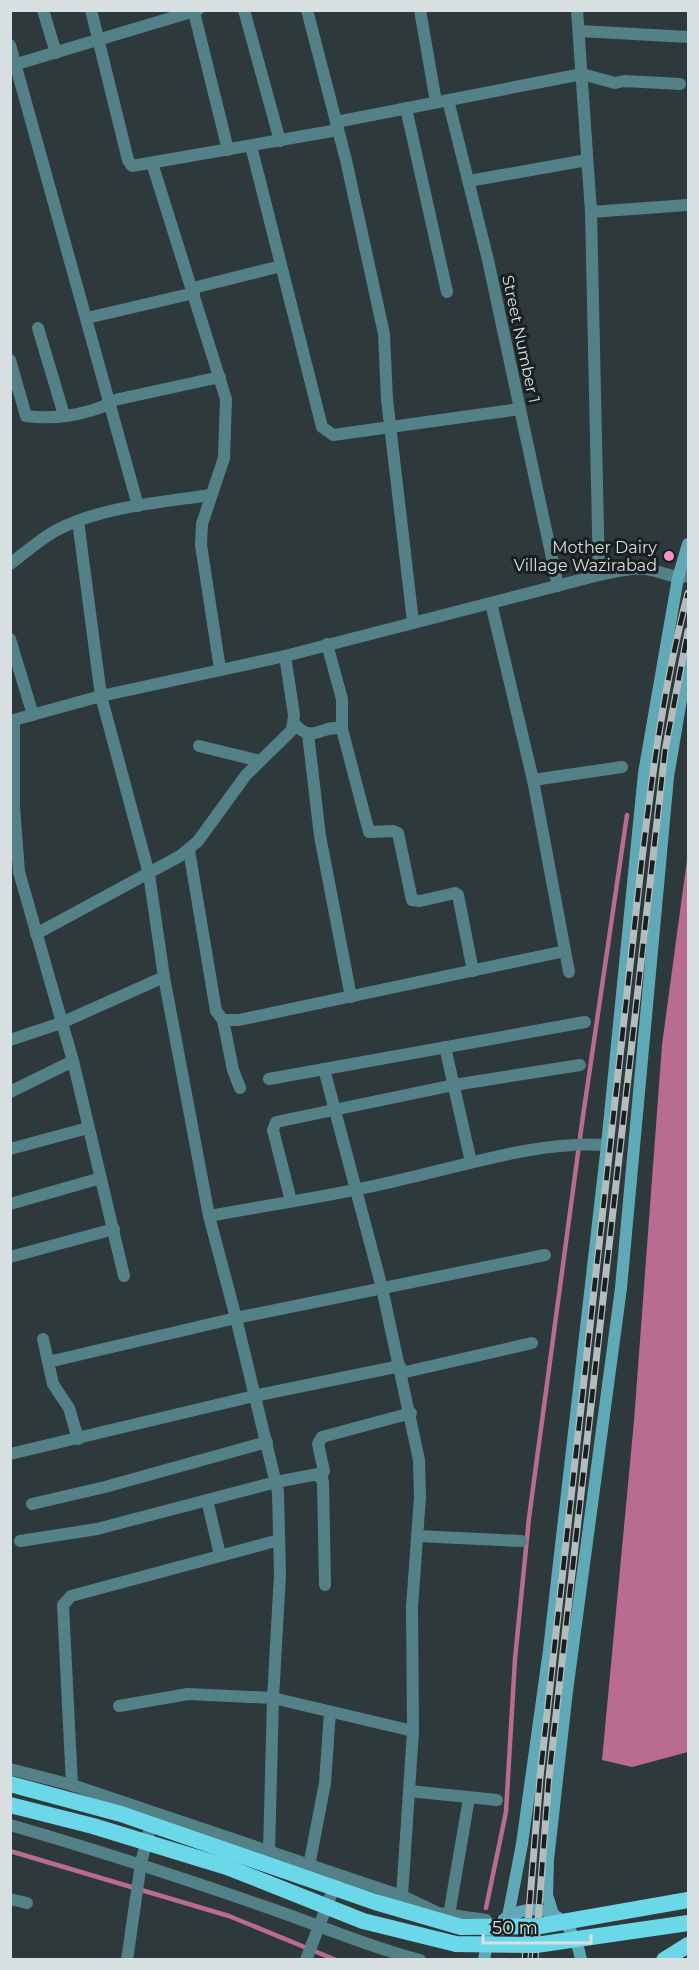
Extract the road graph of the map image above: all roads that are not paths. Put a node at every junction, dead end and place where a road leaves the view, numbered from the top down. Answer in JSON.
{"nodes":[{"id":1,"x":43,"y":10,"type":"edge"},
{"id":2,"x":91,"y":10,"type":"edge"},
{"id":3,"x":244,"y":10,"type":"edge"},
{"id":4,"x":307,"y":10,"type":"edge"},
{"id":5,"x":420,"y":10,"type":"edge"},
{"id":6,"x":577,"y":10,"type":"edge"},
{"id":7,"x":196,"y":11,"type":"edge"},
{"id":8,"x":579,"y":31,"type":"junction"},
{"id":9,"x":688,"y":37,"type":"edge"},
{"id":10,"x":98,"y":41,"type":"junction"},
{"id":11,"x":10,"y":45,"type":"edge"},
{"id":12,"x":56,"y":53,"type":"junction"},
{"id":13,"x":13,"y":65,"type":"edge"},
{"id":14,"x":582,"y":74,"type":"junction"},
{"id":15,"x":680,"y":84,"type":"dead end"},
{"id":16,"x":442,"y":101,"type":"junction"},
{"id":17,"x":406,"y":108,"type":"junction"},
{"id":18,"x":337,"y":126,"type":"junction"},
{"id":19,"x":279,"y":141,"type":"junction"},
{"id":20,"x":250,"y":146,"type":"junction"},
{"id":21,"x":228,"y":150,"type":"junction"},
{"id":22,"x":587,"y":160,"type":"junction"},
{"id":23,"x":152,"y":163,"type":"junction"},
{"id":24,"x":469,"y":182,"type":"junction"},
{"id":25,"x":688,"y":205,"type":"edge"},
{"id":26,"x":591,"y":212,"type":"junction"},
{"id":27,"x":281,"y":266,"type":"junction"},
{"id":28,"x":194,"y":291,"type":"junction"},
{"id":29,"x":447,"y":292,"type":"dead end"},
{"id":30,"x":87,"y":318,"type":"junction"},
{"id":31,"x":39,"y":328,"type":"dead end"},
{"id":32,"x":10,"y":360,"type":"edge"},
{"id":33,"x":220,"y":377,"type":"junction"},
{"id":34,"x":110,"y":402,"type":"junction"},
{"id":35,"x":520,"y":409,"type":"junction"},
{"id":36,"x":64,"y":415,"type":"junction"},
{"id":37,"x":390,"y":425,"type":"junction"},
{"id":38,"x":211,"y":495,"type":"junction"},
{"id":39,"x":138,"y":506,"type":"junction"},
{"id":40,"x":78,"y":521,"type":"junction"},
{"id":41,"x":688,"y":544,"type":"edge"},
{"id":42,"x":10,"y":564,"type":"edge"},
{"id":43,"x":598,"y":576,"type":"junction"},
{"id":44,"x":683,"y":577,"type":"edge"},
{"id":45,"x":558,"y":586,"type":"junction"},
{"id":46,"x":491,"y":603,"type":"junction"},
{"id":47,"x":413,"y":622,"type":"junction"},
{"id":48,"x":10,"y":639,"type":"edge"},
{"id":49,"x":327,"y":644,"type":"junction"},
{"id":50,"x":285,"y":656,"type":"junction"},
{"id":51,"x":688,"y":658,"type":"edge"},
{"id":52,"x":220,"y":669,"type":"junction"},
{"id":53,"x":101,"y":696,"type":"junction"},
{"id":54,"x":33,"y":715,"type":"junction"},
{"id":55,"x":12,"y":720,"type":"edge"},
{"id":56,"x":294,"y":723,"type":"junction"},
{"id":57,"x":342,"y":729,"type":"junction"},
{"id":58,"x":308,"y":734,"type":"junction"},
{"id":59,"x":199,"y":746,"type":"dead end"},
{"id":60,"x":261,"y":761,"type":"junction"},
{"id":61,"x":622,"y":767,"type":"dead end"},
{"id":62,"x":533,"y":780,"type":"junction"},
{"id":63,"x":189,"y":850,"type":"junction"},
{"id":64,"x":149,"y":874,"type":"junction"},
{"id":65,"x":36,"y":934,"type":"junction"},
{"id":66,"x":565,"y":951,"type":"junction"},
{"id":67,"x":473,"y":971,"type":"junction"},
{"id":68,"x":569,"y":972,"type":"dead end"},
{"id":69,"x":164,"y":977,"type":"junction"},
{"id":70,"x":351,"y":997,"type":"junction"},
{"id":71,"x":223,"y":1020,"type":"junction"},
{"id":72,"x":585,"y":1022,"type":"dead end"},
{"id":73,"x":61,"y":1023,"type":"junction"},
{"id":74,"x":10,"y":1040,"type":"edge"},
{"id":75,"x":446,"y":1047,"type":"junction"},
{"id":76,"x":73,"y":1061,"type":"junction"},
{"id":77,"x":580,"y":1065,"type":"dead end"},
{"id":78,"x":324,"y":1069,"type":"junction"},
{"id":79,"x":269,"y":1079,"type":"dead end"},
{"id":80,"x":454,"y":1085,"type":"junction"},
{"id":81,"x":240,"y":1088,"type":"dead end"},
{"id":82,"x":10,"y":1092,"type":"edge"},
{"id":83,"x":335,"y":1110,"type":"junction"},
{"id":84,"x":88,"y":1128,"type":"junction"},
{"id":85,"x":607,"y":1146,"type":"junction"},
{"id":86,"x":10,"y":1149,"type":"edge"},
{"id":87,"x":471,"y":1162,"type":"junction"},
{"id":88,"x":101,"y":1179,"type":"junction"},
{"id":89,"x":355,"y":1188,"type":"junction"},
{"id":90,"x":291,"y":1201,"type":"junction"},
{"id":91,"x":10,"y":1204,"type":"edge"},
{"id":92,"x":209,"y":1216,"type":"junction"},
{"id":93,"x":114,"y":1229,"type":"junction"},
{"id":94,"x":545,"y":1255,"type":"dead end"},
{"id":95,"x":10,"y":1257,"type":"edge"},
{"id":96,"x":124,"y":1276,"type":"dead end"},
{"id":97,"x":382,"y":1288,"type":"junction"},
{"id":98,"x":236,"y":1318,"type":"junction"},
{"id":99,"x":43,"y":1339,"type":"dead end"},
{"id":100,"x":532,"y":1343,"type":"dead end"},
{"id":101,"x":48,"y":1362,"type":"junction"},
{"id":102,"x":400,"y":1369,"type":"junction"},
{"id":103,"x":254,"y":1396,"type":"junction"},
{"id":104,"x":411,"y":1413,"type":"junction"},
{"id":105,"x":78,"y":1439,"type":"junction"},
{"id":106,"x":267,"y":1442,"type":"junction"},
{"id":107,"x":10,"y":1454,"type":"edge"},
{"id":108,"x":321,"y":1477,"type":"junction"},
{"id":109,"x":276,"y":1482,"type":"junction"},
{"id":110,"x":207,"y":1500,"type":"junction"},
{"id":111,"x":32,"y":1504,"type":"dead end"},
{"id":112,"x":417,"y":1536,"type":"junction"},
{"id":113,"x":279,"y":1540,"type":"junction"},
{"id":114,"x":521,"y":1541,"type":"dead end"},
{"id":115,"x":20,"y":1542,"type":"dead end"},
{"id":116,"x":220,"y":1555,"type":"junction"},
{"id":117,"x":325,"y":1585,"type":"dead end"},
{"id":118,"x":273,"y":1698,"type":"junction"},
{"id":119,"x":119,"y":1706,"type":"dead end"},
{"id":120,"x":330,"y":1712,"type":"junction"},
{"id":121,"x":413,"y":1731,"type":"junction"},
{"id":122,"x":10,"y":1769,"type":"edge"},
{"id":123,"x":10,"y":1784,"type":"edge"},
{"id":124,"x":72,"y":1785,"type":"junction"},
{"id":125,"x":409,"y":1791,"type":"junction"},
{"id":126,"x":469,"y":1798,"type":"junction"},
{"id":127,"x":497,"y":1800,"type":"dead end"},
{"id":128,"x":10,"y":1805,"type":"edge"},
{"id":129,"x":153,"y":1814,"type":"junction"},
{"id":130,"x":10,"y":1825,"type":"edge"},
{"id":131,"x":269,"y":1852,"type":"junction"},
{"id":132,"x":141,"y":1863,"type":"junction"},
{"id":133,"x":309,"y":1866,"type":"junction"},
{"id":134,"x":338,"y":1876,"type":"junction"},
{"id":135,"x":402,"y":1896,"type":"junction"},
{"id":136,"x":10,"y":1899,"type":"edge"},
{"id":137,"x":688,"y":1900,"type":"edge"},
{"id":138,"x":27,"y":1903,"type":"dead end"},
{"id":139,"x":553,"y":1914,"type":"junction"},
{"id":140,"x":449,"y":1915,"type":"junction"},
{"id":141,"x":503,"y":1919,"type":"junction"},
{"id":142,"x":688,"y":1923,"type":"edge"},
{"id":143,"x":319,"y":1925,"type":"junction"},
{"id":144,"x":688,"y":1945,"type":"edge"},
{"id":145,"x":127,"y":1959,"type":"edge"},
{"id":146,"x":307,"y":1959,"type":"edge"},
{"id":147,"x":420,"y":1959,"type":"edge"},
{"id":148,"x":484,"y":1959,"type":"edge"},
{"id":149,"x":581,"y":1959,"type":"edge"},
{"id":150,"x":664,"y":1959,"type":"edge"}],
"edges":[{"from":1,"to":12,"type":"street"},
{"from":2,"to":10,"type":"street"},
{"from":3,"to":19,"type":"street"},
{"from":4,"to":18,"type":"street"},
{"from":5,"to":16,"type":"street","name":"Street Number 1"},
{"from":6,"to":8,"type":"street"},
{"from":7,"to":10,"type":"street"},
{"from":7,"to":21,"type":"street"},
{"from":8,"to":9,"type":"street"},
{"from":8,"to":14,"type":"street"},
{"from":10,"to":12,"type":"street"},
{"from":10,"to":23,"type":"street"},
{"from":11,"to":13,"type":"street"},
{"from":12,"to":13,"type":"street"},
{"from":13,"to":30,"type":"street"},
{"from":14,"to":15,"type":"street"},
{"from":14,"to":16,"type":"street"},
{"from":14,"to":22,"type":"street"},
{"from":16,"to":17,"type":"street"},
{"from":16,"to":24,"type":"street","name":"Street Number 1"},
{"from":17,"to":18,"type":"street"},
{"from":17,"to":29,"type":"street"},
{"from":18,"to":19,"type":"street"},
{"from":18,"to":37,"type":"street"},
{"from":19,"to":20,"type":"street"},
{"from":20,"to":21,"type":"street"},
{"from":20,"to":27,"type":"street"},
{"from":21,"to":23,"type":"street"},
{"from":22,"to":24,"type":"street"},
{"from":22,"to":26,"type":"street"},
{"from":23,"to":28,"type":"street"},
{"from":24,"to":35,"type":"street","name":"Street Number 1"},
{"from":25,"to":26,"type":"street"},
{"from":26,"to":43,"type":"street"},
{"from":27,"to":28,"type":"street"},
{"from":27,"to":37,"type":"street"},
{"from":28,"to":30,"type":"street"},
{"from":28,"to":33,"type":"street"},
{"from":30,"to":34,"type":"street"},
{"from":31,"to":36,"type":"street"},
{"from":32,"to":36,"type":"street"},
{"from":33,"to":34,"type":"street"},
{"from":33,"to":38,"type":"street"},
{"from":34,"to":36,"type":"street"},
{"from":34,"to":39,"type":"street"},
{"from":35,"to":37,"type":"street"},
{"from":35,"to":45,"type":"street","name":"Street Number 1"},
{"from":37,"to":47,"type":"street"},
{"from":38,"to":39,"type":"street"},
{"from":38,"to":52,"type":"street"},
{"from":39,"to":40,"type":"street"},
{"from":40,"to":42,"type":"street"},
{"from":40,"to":53,"type":"street"},
{"from":41,"to":44,"type":"main road"},
{"from":43,"to":44,"type":"street"},
{"from":43,"to":45,"type":"street"},
{"from":44,"to":85,"type":"main road"},
{"from":45,"to":46,"type":"street"},
{"from":46,"to":47,"type":"street"},
{"from":46,"to":62,"type":"street"},
{"from":47,"to":49,"type":"street"},
{"from":48,"to":54,"type":"street"},
{"from":49,"to":50,"type":"street"},
{"from":49,"to":57,"type":"street"},
{"from":50,"to":52,"type":"street"},
{"from":50,"to":56,"type":"street"},
{"from":51,"to":139,"type":"main road"},
{"from":52,"to":53,"type":"street"},
{"from":53,"to":54,"type":"street"},
{"from":53,"to":64,"type":"street"},
{"from":54,"to":55,"type":"street"},
{"from":55,"to":65,"type":"street"},
{"from":56,"to":58,"type":"street"},
{"from":56,"to":60,"type":"street"},
{"from":57,"to":58,"type":"street"},
{"from":57,"to":67,"type":"street"},
{"from":58,"to":70,"type":"street"},
{"from":59,"to":60,"type":"street"},
{"from":60,"to":63,"type":"street"},
{"from":61,"to":62,"type":"street"},
{"from":62,"to":66,"type":"street"},
{"from":63,"to":64,"type":"street"},
{"from":63,"to":71,"type":"street"},
{"from":64,"to":65,"type":"street"},
{"from":64,"to":69,"type":"street"},
{"from":65,"to":73,"type":"street"},
{"from":66,"to":67,"type":"street"},
{"from":66,"to":68,"type":"street"},
{"from":67,"to":70,"type":"street"},
{"from":69,"to":73,"type":"street"},
{"from":69,"to":92,"type":"street"},
{"from":70,"to":71,"type":"street"},
{"from":71,"to":81,"type":"street"},
{"from":72,"to":75,"type":"street"},
{"from":73,"to":74,"type":"street"},
{"from":73,"to":76,"type":"street"},
{"from":75,"to":78,"type":"street"},
{"from":75,"to":80,"type":"street"},
{"from":76,"to":82,"type":"street"},
{"from":76,"to":84,"type":"street"},
{"from":77,"to":80,"type":"street"},
{"from":78,"to":79,"type":"street"},
{"from":78,"to":83,"type":"street"},
{"from":80,"to":83,"type":"street"},
{"from":80,"to":87,"type":"street"},
{"from":83,"to":89,"type":"street"},
{"from":83,"to":90,"type":"street"},
{"from":84,"to":86,"type":"street"},
{"from":84,"to":88,"type":"street"},
{"from":85,"to":87,"type":"street"},
{"from":85,"to":141,"type":"main road"},
{"from":87,"to":89,"type":"street"},
{"from":88,"to":91,"type":"street"},
{"from":88,"to":93,"type":"street"},
{"from":89,"to":90,"type":"street"},
{"from":89,"to":97,"type":"street"},
{"from":90,"to":92,"type":"street"},
{"from":92,"to":98,"type":"street"},
{"from":93,"to":95,"type":"street"},
{"from":93,"to":96,"type":"street"},
{"from":94,"to":97,"type":"street"},
{"from":97,"to":98,"type":"street"},
{"from":97,"to":102,"type":"street"},
{"from":98,"to":101,"type":"street"},
{"from":98,"to":103,"type":"street"},
{"from":99,"to":101,"type":"street"},
{"from":100,"to":102,"type":"street"},
{"from":101,"to":105,"type":"street"},
{"from":102,"to":103,"type":"street"},
{"from":102,"to":104,"type":"street"},
{"from":103,"to":105,"type":"street"},
{"from":103,"to":106,"type":"street"},
{"from":104,"to":108,"type":"street"},
{"from":104,"to":112,"type":"street"},
{"from":105,"to":107,"type":"street"},
{"from":106,"to":109,"type":"street"},
{"from":106,"to":111,"type":"street"},
{"from":108,"to":109,"type":"street"},
{"from":108,"to":117,"type":"street"},
{"from":109,"to":110,"type":"street"},
{"from":109,"to":113,"type":"street"},
{"from":110,"to":115,"type":"street"},
{"from":110,"to":116,"type":"street"},
{"from":112,"to":114,"type":"street"},
{"from":112,"to":121,"type":"street"},
{"from":113,"to":116,"type":"street"},
{"from":113,"to":118,"type":"street"},
{"from":116,"to":124,"type":"street"},
{"from":118,"to":119,"type":"street"},
{"from":118,"to":120,"type":"street"},
{"from":118,"to":131,"type":"street"},
{"from":120,"to":121,"type":"street"},
{"from":120,"to":133,"type":"street"},
{"from":121,"to":125,"type":"street"},
{"from":122,"to":124,"type":"street"},
{"from":123,"to":137,"type":"highway","bridge":true},
{"from":124,"to":129,"type":"street"},
{"from":125,"to":126,"type":"street"},
{"from":125,"to":135,"type":"street"},
{"from":126,"to":127,"type":"street"},
{"from":126,"to":140,"type":"street"},
{"from":128,"to":142,"type":"highway","bridge":true},
{"from":129,"to":131,"type":"street"},
{"from":129,"to":132,"type":"street"},
{"from":130,"to":132,"type":"street"},
{"from":131,"to":133,"type":"street"},
{"from":132,"to":143,"type":"street"},
{"from":132,"to":145,"type":"street"},
{"from":133,"to":134,"type":"street"},
{"from":134,"to":135,"type":"street"},
{"from":134,"to":143,"type":"street"},
{"from":135,"to":140,"type":"street"},
{"from":136,"to":138,"type":"street"},
{"from":139,"to":141,"type":"main road"},
{"from":139,"to":149,"type":"main road"},
{"from":140,"to":141,"type":"street"},
{"from":141,"to":148,"type":"main road"},
{"from":143,"to":146,"type":"street"},
{"from":143,"to":147,"type":"street"},
{"from":144,"to":150,"type":"highway"}]}
